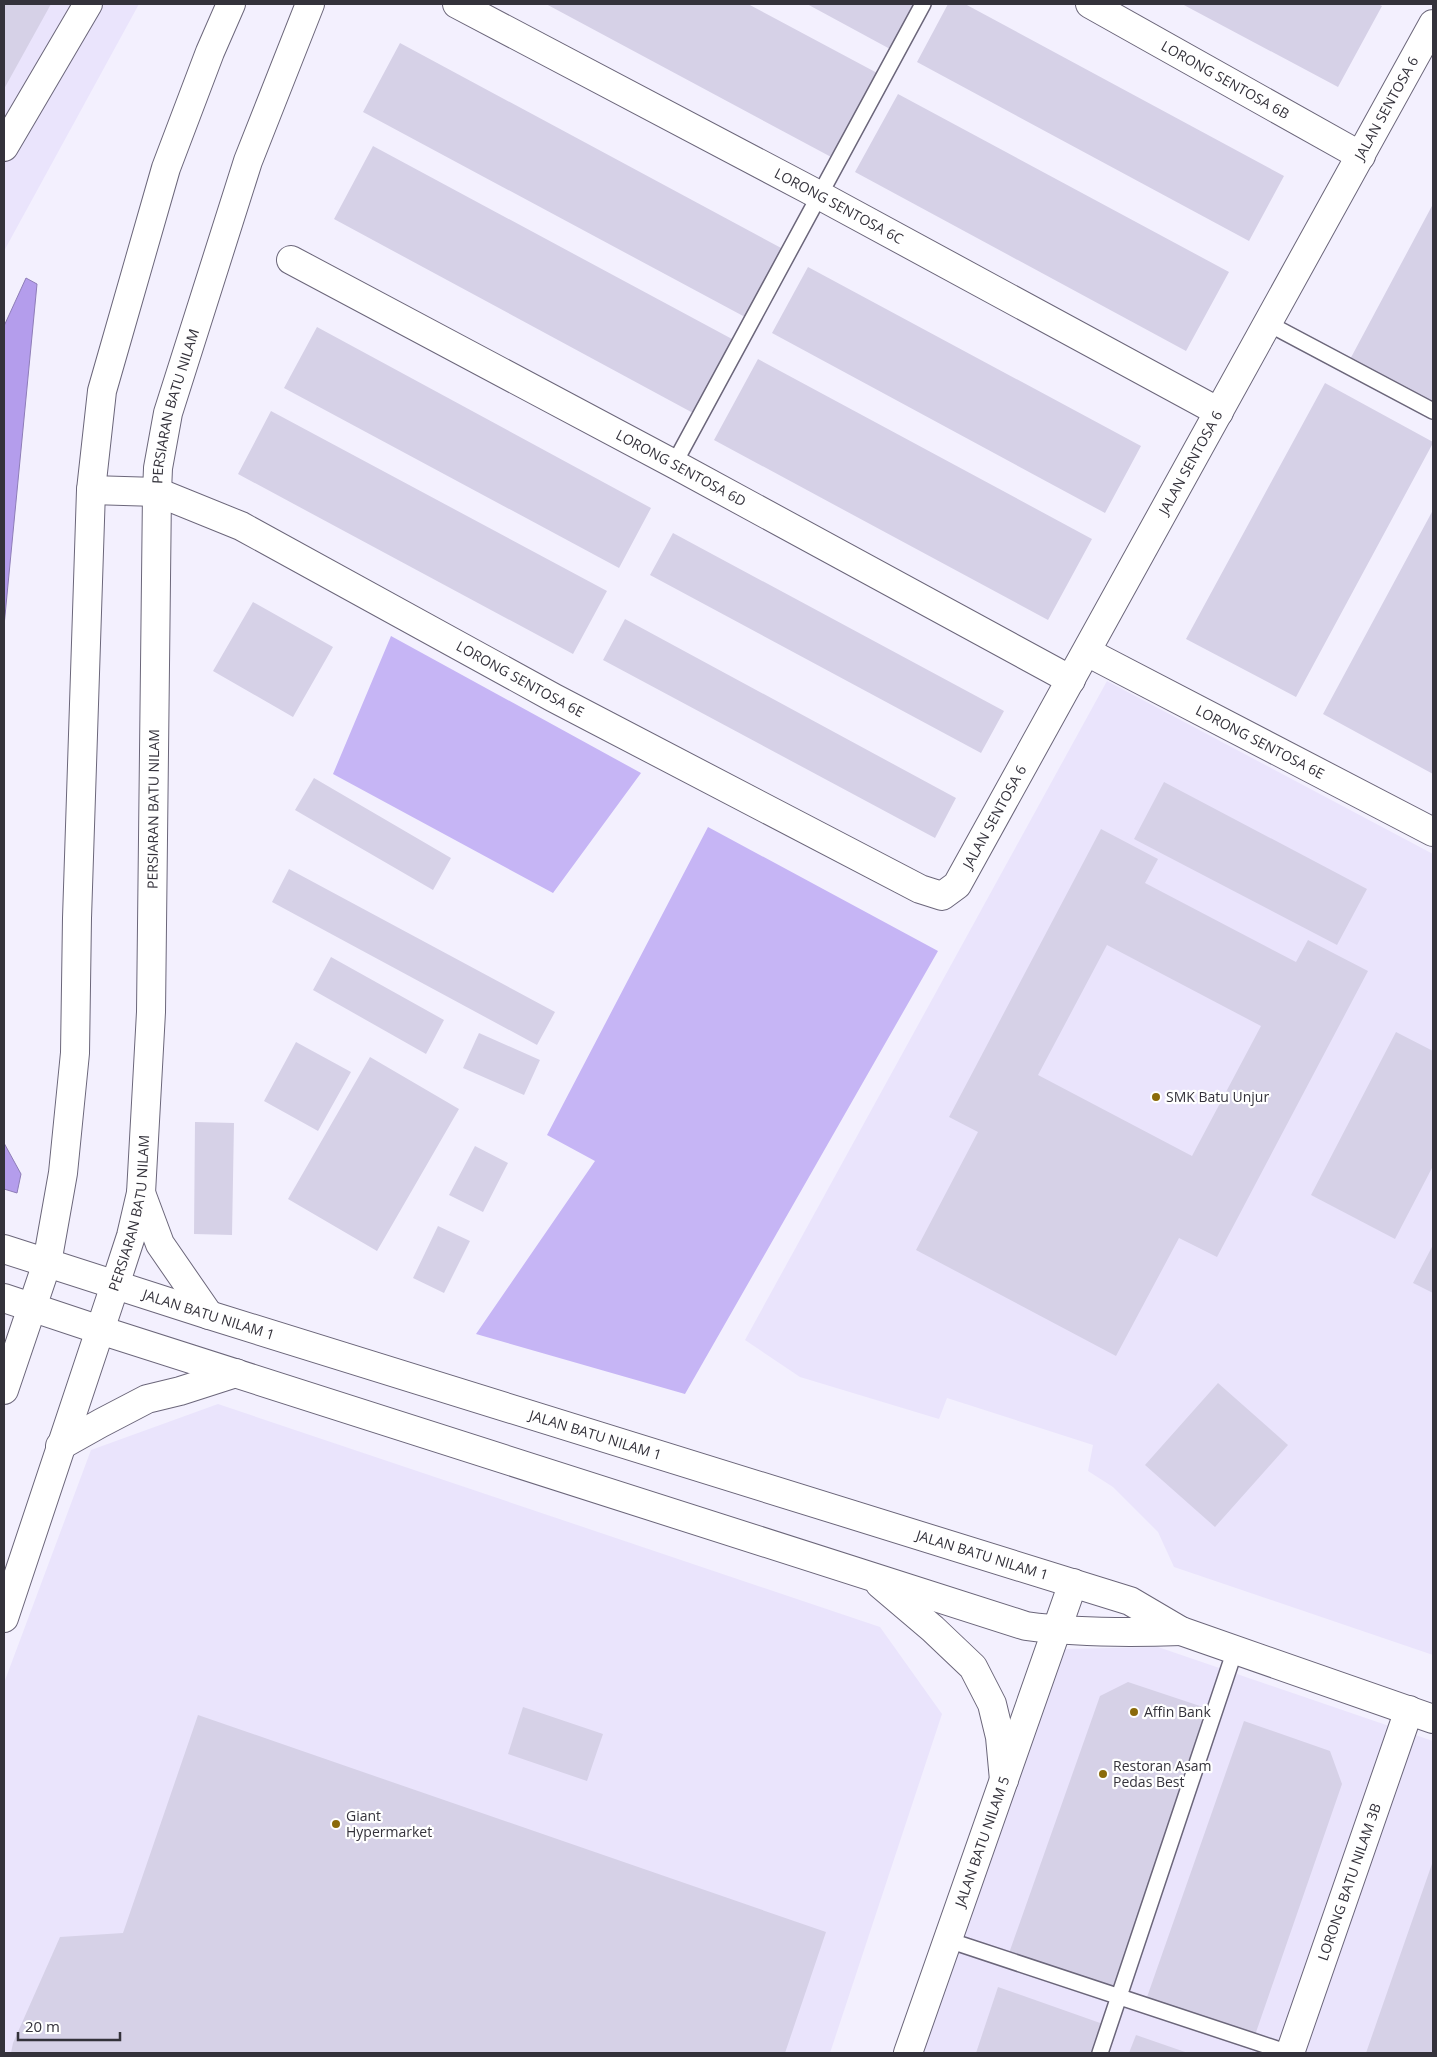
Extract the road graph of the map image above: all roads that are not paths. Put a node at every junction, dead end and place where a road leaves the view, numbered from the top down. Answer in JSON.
{"nodes":[{"id":1,"x":88,"y":4,"type":"edge"},
{"id":2,"x":231,"y":4,"type":"edge"},
{"id":3,"x":310,"y":4,"type":"edge"},
{"id":4,"x":458,"y":4,"type":"edge"},
{"id":5,"x":923,"y":4,"type":"edge"},
{"id":6,"x":1090,"y":4,"type":"edge"},
{"id":7,"x":1433,"y":26,"type":"edge"},
{"id":8,"x":4,"y":147,"type":"edge"},
{"id":9,"x":1361,"y":156,"type":"junction"},
{"id":10,"x":820,"y":195,"type":"junction"},
{"id":11,"x":291,"y":260,"type":"dead end"},
{"id":12,"x":1267,"y":323,"type":"junction"},
{"id":13,"x":1433,"y":411,"type":"edge"},
{"id":14,"x":1219,"y":412,"type":"junction"},
{"id":15,"x":674,"y":464,"type":"junction"},
{"id":16,"x":91,"y":490,"type":"junction"},
{"id":17,"x":157,"y":492,"type":"junction"},
{"id":18,"x":1087,"y":652,"type":"junction"},
{"id":19,"x":1072,"y":680,"type":"junction"},
{"id":20,"x":1433,"y":832,"type":"edge"},
{"id":21,"x":942,"y":896,"type":"joint"},
{"id":22,"x":141,"y":1193,"type":"junction"},
{"id":23,"x":4,"y":1249,"type":"edge"},
{"id":24,"x":47,"y":1263,"type":"junction"},
{"id":25,"x":115,"y":1286,"type":"junction"},
{"id":26,"x":4,"y":1298,"type":"edge"},
{"id":27,"x":33,"y":1306,"type":"junction"},
{"id":28,"x":209,"y":1315,"type":"junction"},
{"id":29,"x":100,"y":1330,"type":"junction"},
{"id":30,"x":236,"y":1373,"type":"junction"},
{"id":31,"x":4,"y":1390,"type":"edge"},
{"id":32,"x":60,"y":1446,"type":"junction"},
{"id":33,"x":871,"y":1576,"type":"junction"},
{"id":34,"x":1073,"y":1583,"type":"junction"},
{"id":35,"x":4,"y":1618,"type":"edge"},
{"id":36,"x":1058,"y":1631,"type":"junction"},
{"id":37,"x":1181,"y":1631,"type":"junction"},
{"id":38,"x":1235,"y":1650,"type":"junction"},
{"id":39,"x":1421,"y":1714,"type":"edge"},
{"id":40,"x":1004,"y":1780,"type":"junction"},
{"id":41,"x":948,"y":1940,"type":"junction"},
{"id":42,"x":1120,"y":1996,"type":"junction"},
{"id":43,"x":908,"y":2053,"type":"edge"},
{"id":44,"x":1100,"y":2053,"type":"edge"},
{"id":45,"x":1290,"y":2053,"type":"edge"}],
"edges":[{"from":1,"to":8,"type":"main road"},
{"from":2,"to":16,"type":"main road"},
{"from":3,"to":17,"type":"main road","name":"PERSIARAN BATU NILAM"},
{"from":4,"to":10,"type":"main road","name":"LORONG SENTOSA 6C"},
{"from":5,"to":10,"type":"lane"},
{"from":6,"to":9,"type":"main road","name":"LORONG SENTOSA 6B"},
{"from":7,"to":9,"type":"main road","name":"JALAN SENTOSA 6"},
{"from":9,"to":12,"type":"main road","name":"JALAN SENTOSA 6"},
{"from":10,"to":14,"type":"main road","name":"LORONG SENTOSA 6C"},
{"from":10,"to":15,"type":"lane"},
{"from":11,"to":15,"type":"main road","name":"LORONG SENTOSA 6D"},
{"from":12,"to":13,"type":"lane"},
{"from":12,"to":14,"type":"main road","name":"JALAN SENTOSA 6"},
{"from":14,"to":18,"type":"main road","name":"JALAN SENTOSA 6"},
{"from":15,"to":19,"type":"main road","name":"LORONG SENTOSA 6D"},
{"from":16,"to":17,"type":"main road","name":"LORONG SENTOSA 6E"},
{"from":16,"to":24,"type":"main road"},
{"from":17,"to":21,"type":"main road","name":"LORONG SENTOSA 6E"},
{"from":17,"to":22,"type":"main road","name":"PERSIARAN BATU NILAM"},
{"from":18,"to":19,"type":"main road","name":"JALAN SENTOSA 6"},
{"from":18,"to":20,"type":"main road","name":"LORONG SENTOSA 6E"},
{"from":19,"to":21,"type":"main road","name":"JALAN SENTOSA 6"},
{"from":22,"to":25,"type":"main road","name":"PERSIARAN BATU NILAM"},
{"from":22,"to":28,"type":"main road"},
{"from":23,"to":24,"type":"main road","name":"JALAN BATU NILAM 1"},
{"from":24,"to":25,"type":"main road","name":"JALAN BATU NILAM 1"},
{"from":24,"to":27,"type":"main road"},
{"from":25,"to":28,"type":"main road","name":"JALAN BATU NILAM 1"},
{"from":25,"to":29,"type":"main road","name":"PERSIARAN BATU NILAM"},
{"from":26,"to":27,"type":"main road","name":"JALAN BATU NILAM 1"},
{"from":27,"to":29,"type":"main road","name":"JALAN BATU NILAM 1"},
{"from":27,"to":31,"type":"main road"},
{"from":28,"to":34,"type":"main road","name":"JALAN BATU NILAM 1"},
{"from":29,"to":30,"type":"main road","name":"JALAN BATU NILAM 1"},
{"from":29,"to":32,"type":"main road","name":"PERSIARAN BATU NILAM"},
{"from":30,"to":32,"type":"main road"},
{"from":30,"to":33,"type":"main road","name":"JALAN BATU NILAM 1"},
{"from":32,"to":35,"type":"main road","name":"PERSIARAN BATU NILAM"},
{"from":33,"to":36,"type":"main road","name":"JALAN BATU NILAM 1"},
{"from":33,"to":40,"type":"main road"},
{"from":34,"to":36,"type":"main road","name":"JALAN BATU NILAM 5"},
{"from":34,"to":37,"type":"main road","name":"JALAN BATU NILAM 1"},
{"from":36,"to":37,"type":"main road","name":"JALAN BATU NILAM 1"},
{"from":36,"to":40,"type":"main road","name":"JALAN BATU NILAM 5"},
{"from":37,"to":38,"type":"main road","name":"JALAN BATU NILAM 1"},
{"from":38,"to":39,"type":"main road","name":"JALAN BATU NILAM 1"},
{"from":38,"to":42,"type":"lane"},
{"from":39,"to":45,"type":"main road","name":"LORONG BATU NILAM 3B"},
{"from":40,"to":41,"type":"main road","name":"JALAN BATU NILAM 5"},
{"from":41,"to":42,"type":"lane"},
{"from":41,"to":43,"type":"main road","name":"JALAN BATU NILAM 5"},
{"from":42,"to":44,"type":"lane"},
{"from":42,"to":45,"type":"lane"}]}
